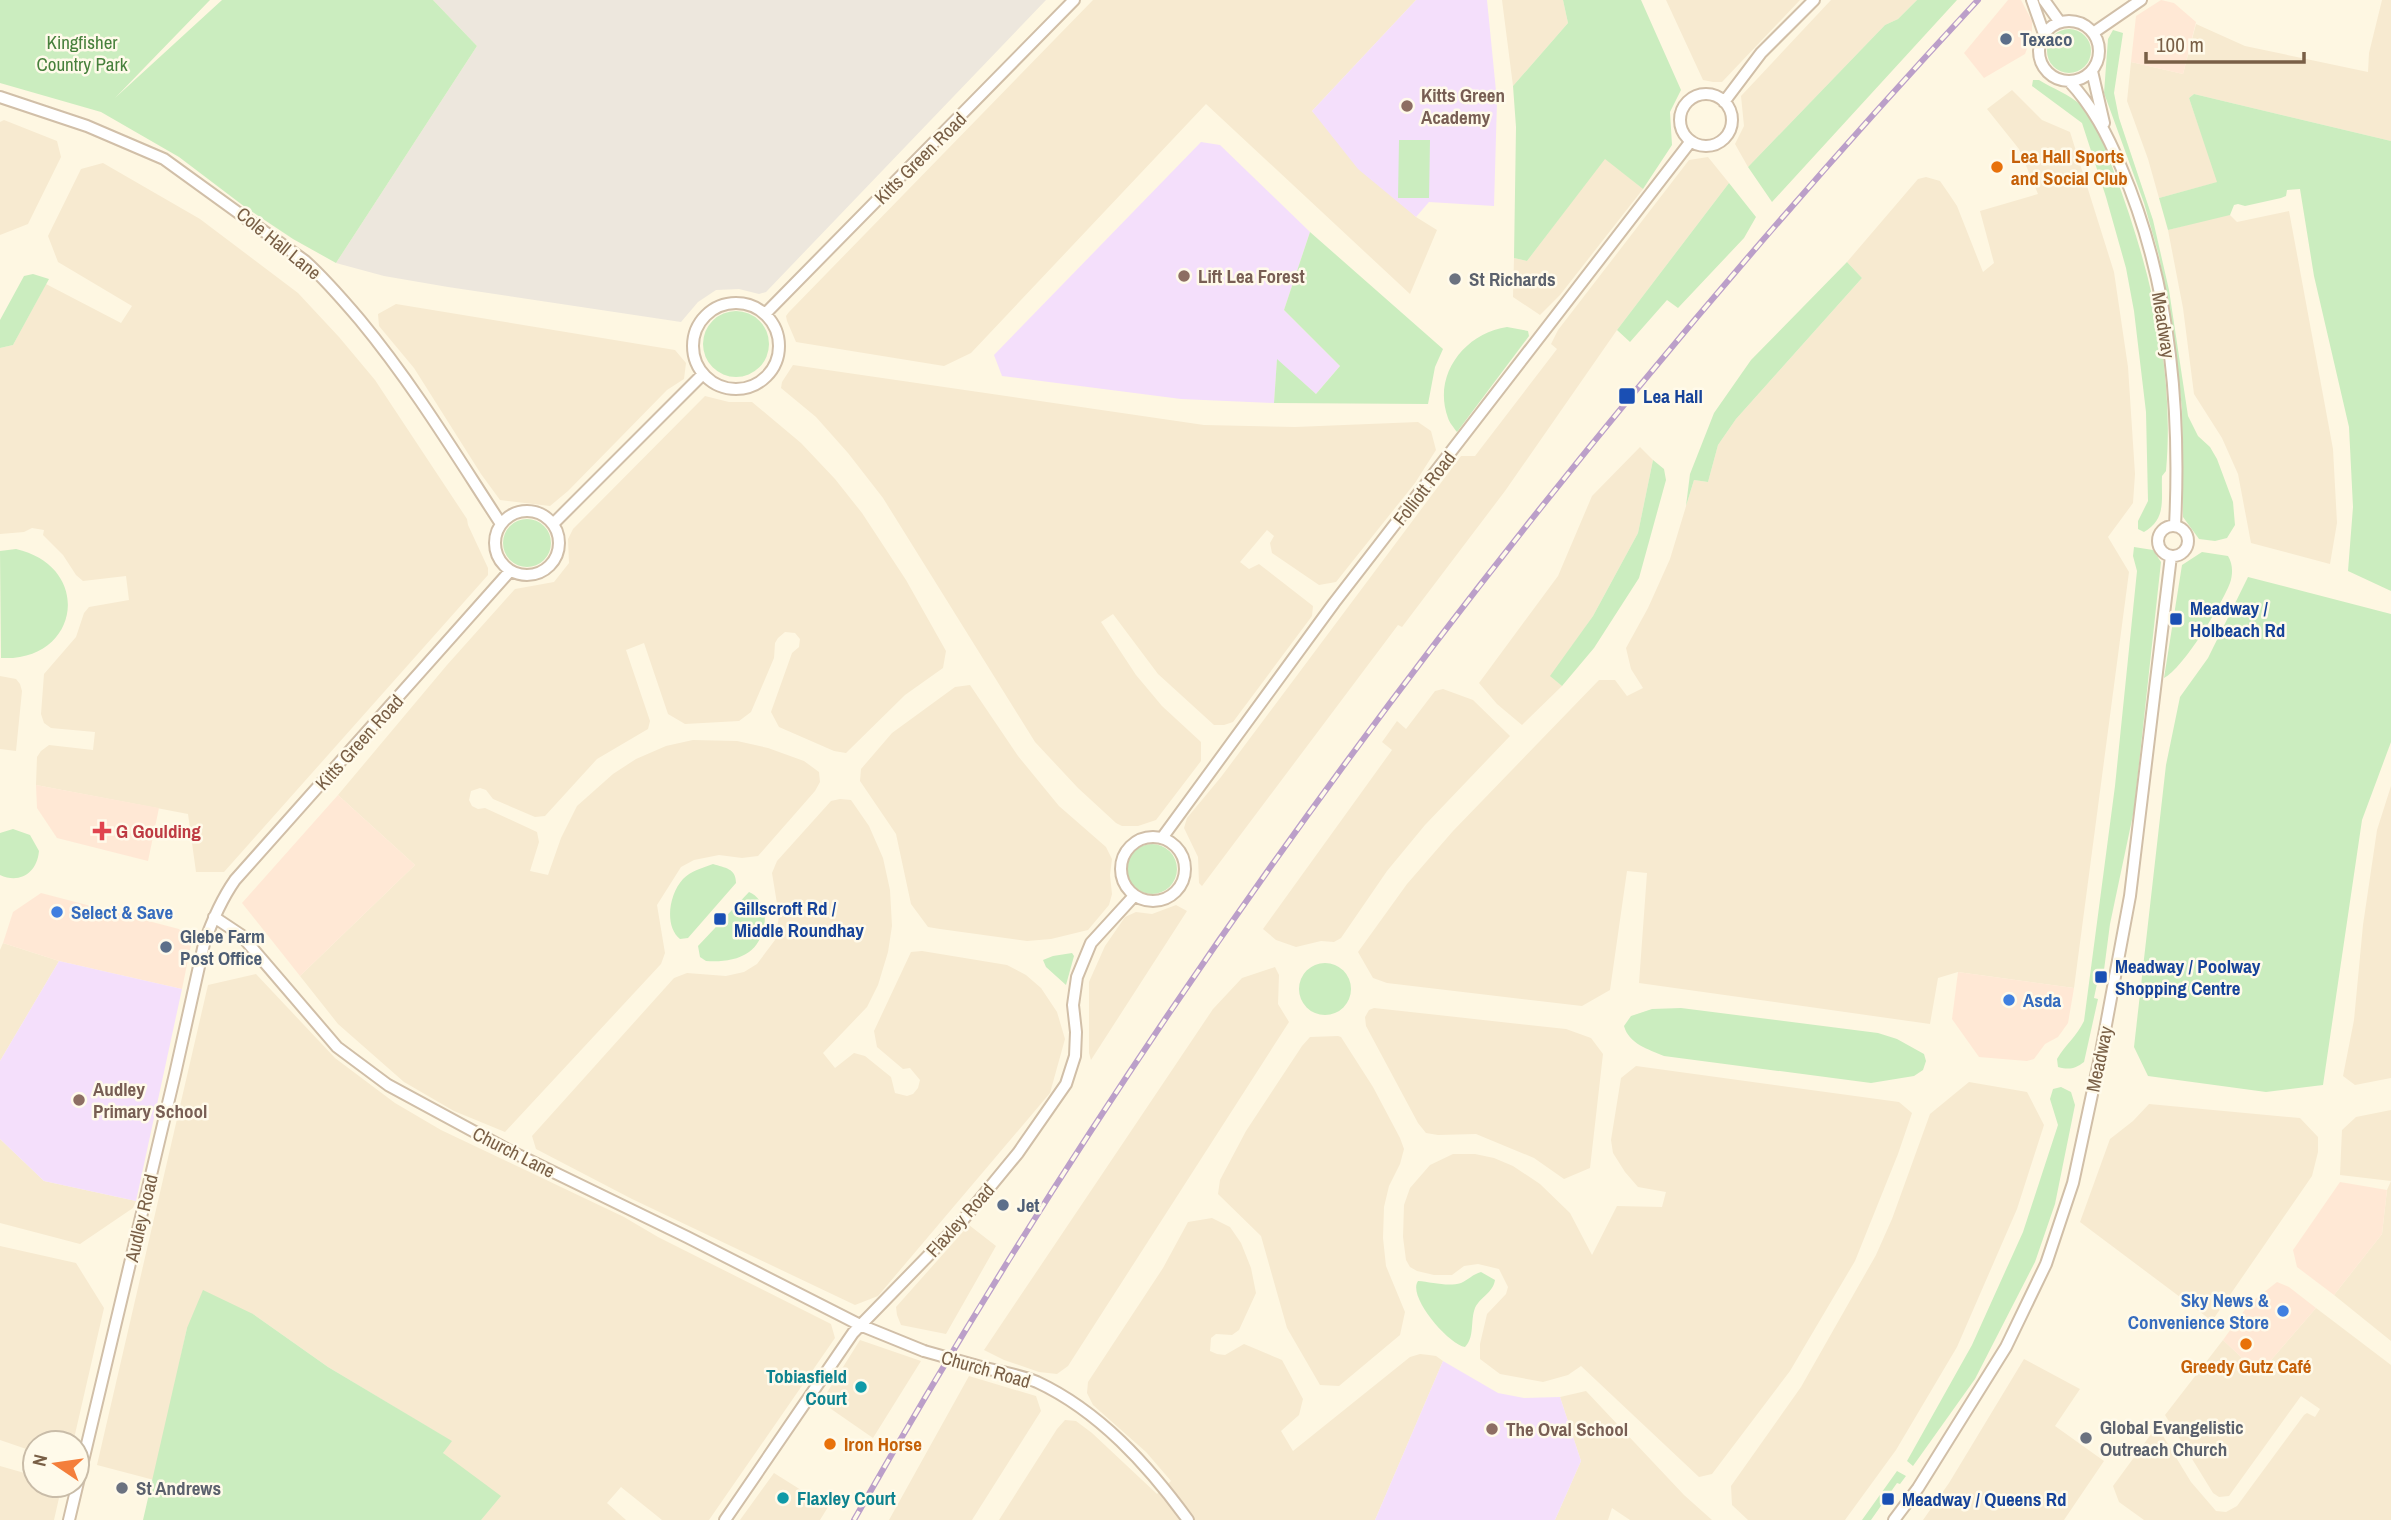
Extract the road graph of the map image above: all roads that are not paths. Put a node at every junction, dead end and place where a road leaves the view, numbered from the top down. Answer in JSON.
{"nodes":[{"id":1,"x":1074,"y":0,"type":"edge"},
{"id":2,"x":1814,"y":0,"type":"edge"},
{"id":3,"x":2032,"y":0,"type":"edge"},
{"id":4,"x":2044,"y":0,"type":"edge"},
{"id":5,"x":2141,"y":0,"type":"edge"},
{"id":6,"x":2059,"y":21,"type":"junction"},
{"id":7,"x":2093,"y":33,"type":"junction"},
{"id":8,"x":2044,"y":34,"type":"junction"},
{"id":9,"x":2092,"y":71,"type":"junction"},
{"id":10,"x":2069,"y":81,"type":"junction"},
{"id":11,"x":0,"y":97,"type":"edge"},
{"id":12,"x":1724,"y":102,"type":"junction"},
{"id":13,"x":2106,"y":133,"type":"junction"},
{"id":14,"x":1691,"y":141,"type":"junction"},
{"id":15,"x":765,"y":314,"type":"junction"},
{"id":16,"x":704,"y":374,"type":"junction"},
{"id":17,"x":501,"y":524,"type":"junction"},
{"id":18,"x":553,"y":524,"type":"junction"},
{"id":19,"x":2175,"y":526,"type":"junction"},
{"id":20,"x":2171,"y":556,"type":"junction"},
{"id":21,"x":510,"y":572,"type":"junction"},
{"id":22,"x":1162,"y":838,"type":"junction"},
{"id":23,"x":1134,"y":896,"type":"junction"},
{"id":24,"x":214,"y":917,"type":"junction"},
{"id":25,"x":860,"y":1325,"type":"junction"},
{"id":26,"x":1894,"y":1519,"type":"edge"},
{"id":27,"x":69,"y":1520,"type":"edge"},
{"id":28,"x":725,"y":1520,"type":"edge"},
{"id":29,"x":1188,"y":1520,"type":"edge"}],
"edges":[{"from":1,"to":15,"type":"street","name":"Kitts Green Road"},
{"from":2,"to":12,"type":"street"},
{"from":3,"to":8,"type":"street"},
{"from":4,"to":6,"type":"street"},
{"from":5,"to":7,"type":"street"},
{"from":6,"to":7,"type":"street"},
{"from":6,"to":8,"type":"street"},
{"from":7,"to":9,"type":"street"},
{"from":8,"to":10,"type":"street"},
{"from":9,"to":10,"type":"street"},
{"from":9,"to":13,"type":"street","name":"Meadway"},
{"from":10,"to":13,"type":"street","name":"Meadway"},
{"from":11,"to":17,"type":"street","name":"Cole Hall Lane"},
{"from":12,"to":14,"type":"street"},
{"from":12,"to":14,"type":"street"},
{"from":13,"to":19,"type":"street","name":"Meadway"},
{"from":14,"to":22,"type":"street","name":"Folliott Road"},
{"from":15,"to":16,"type":"street"},
{"from":15,"to":16,"type":"street"},
{"from":16,"to":18,"type":"street"},
{"from":17,"to":18,"type":"street"},
{"from":17,"to":21,"type":"street"},
{"from":18,"to":21,"type":"street"},
{"from":19,"to":20,"type":"street","name":"Meadway"},
{"from":19,"to":20,"type":"street","name":"Meadway"},
{"from":20,"to":26,"type":"street","name":"Meadway"},
{"from":21,"to":24,"type":"street","name":"Kitts Green Road"},
{"from":22,"to":23,"type":"street"},
{"from":22,"to":23,"type":"street"},
{"from":23,"to":25,"type":"street","name":"Flaxley Road"},
{"from":24,"to":25,"type":"street","name":"Church Lane"},
{"from":24,"to":27,"type":"street","name":"Audley Road"},
{"from":25,"to":28,"type":"street","name":"Flaxley Road"},
{"from":25,"to":29,"type":"street","name":"Church Road","bridge":true}]}
